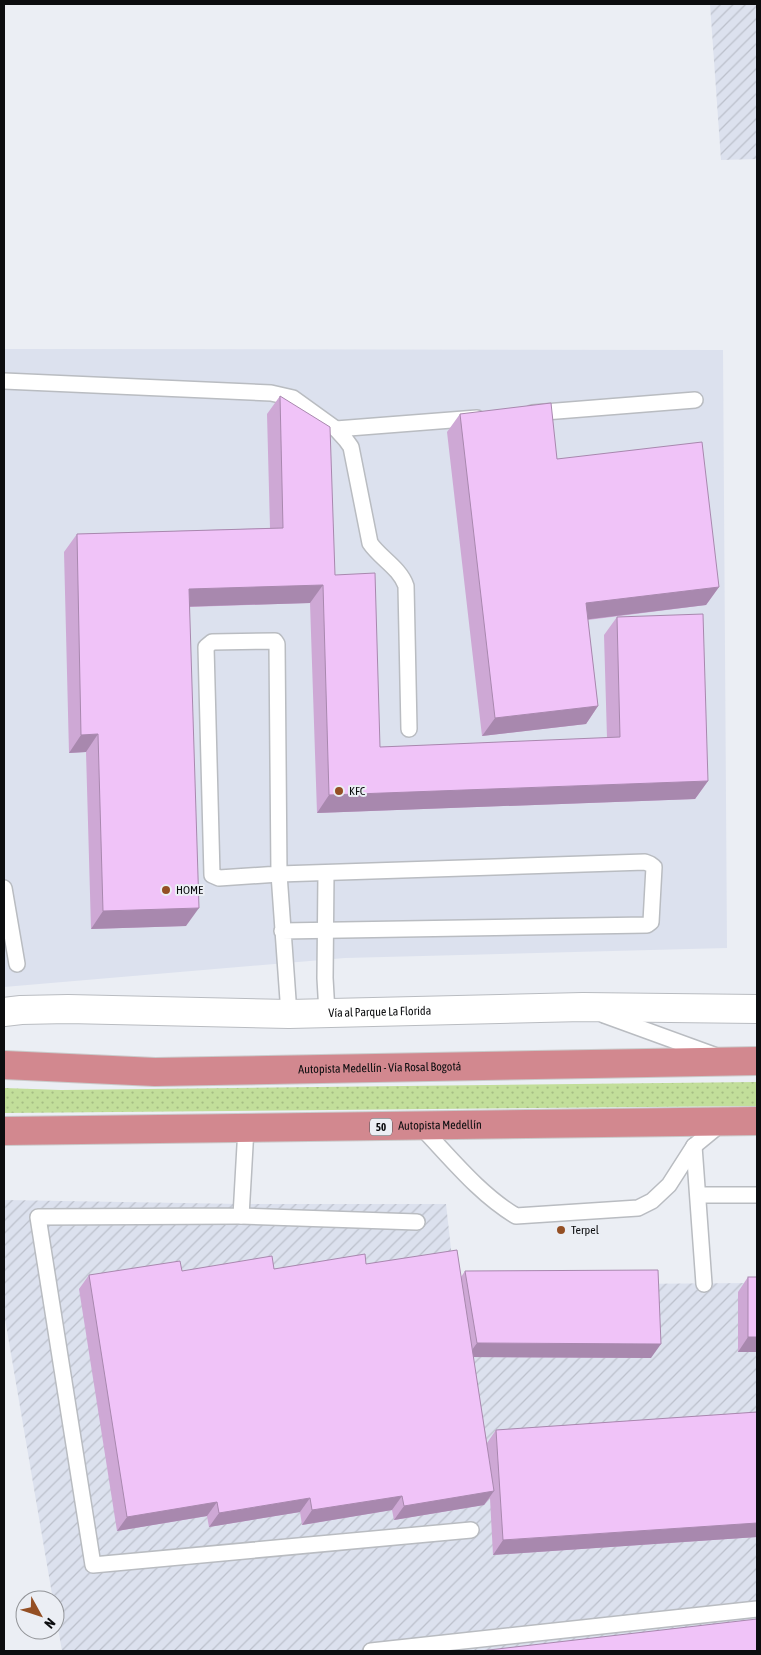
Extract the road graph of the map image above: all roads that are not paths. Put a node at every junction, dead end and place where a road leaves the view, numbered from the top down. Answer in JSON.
{"nodes":[{"id":1,"x":4,"y":381,"type":"edge"},
{"id":2,"x":695,"y":400,"type":"dead end"},
{"id":3,"x":520,"y":414,"type":"edge"},
{"id":4,"x":491,"y":416,"type":"edge"},
{"id":5,"x":336,"y":429,"type":"junction"},
{"id":6,"x":409,"y":729,"type":"dead end"},
{"id":7,"x":326,"y":873,"type":"junction"},
{"id":8,"x":279,"y":874,"type":"junction"},
{"id":9,"x":4,"y":888,"type":"edge"},
{"id":10,"x":326,"y":930,"type":"junction"},
{"id":11,"x":282,"y":931,"type":"junction"},
{"id":12,"x":17,"y":964,"type":"dead end"},
{"id":13,"x":583,"y":1007,"type":"junction"},
{"id":14,"x":757,"y":1010,"type":"edge"},
{"id":15,"x":4,"y":1012,"type":"edge"},
{"id":16,"x":327,"y":1013,"type":"junction"},
{"id":17,"x":289,"y":1014,"type":"junction"},
{"id":18,"x":744,"y":1061,"type":"edge"},
{"id":19,"x":4,"y":1065,"type":"edge"},
{"id":20,"x":724,"y":1121,"type":"junction"},
{"id":21,"x":757,"y":1121,"type":"edge"},
{"id":22,"x":420,"y":1126,"type":"junction"},
{"id":23,"x":246,"y":1128,"type":"junction"},
{"id":24,"x":4,"y":1131,"type":"edge"},
{"id":25,"x":694,"y":1146,"type":"junction"},
{"id":26,"x":757,"y":1195,"type":"edge"},
{"id":27,"x":699,"y":1196,"type":"junction"},
{"id":28,"x":241,"y":1216,"type":"junction"},
{"id":29,"x":417,"y":1222,"type":"dead end"},
{"id":30,"x":704,"y":1284,"type":"dead end"},
{"id":31,"x":471,"y":1530,"type":"dead end"},
{"id":32,"x":757,"y":1609,"type":"edge"},
{"id":33,"x":371,"y":1651,"type":"edge"}],
"edges":[{"from":1,"to":5,"type":"lane"},
{"from":2,"to":3,"type":"lane"},
{"from":4,"to":5,"type":"lane"},
{"from":5,"to":6,"type":"lane"},
{"from":7,"to":8,"type":"lane"},
{"from":7,"to":10,"type":"lane"},
{"from":7,"to":10,"type":"lane"},
{"from":8,"to":8,"type":"lane"},
{"from":8,"to":11,"type":"lane"},
{"from":9,"to":12,"type":"lane"},
{"from":10,"to":11,"type":"lane"},
{"from":10,"to":16,"type":"lane"},
{"from":11,"to":17,"type":"lane"},
{"from":13,"to":14,"type":"street","name":"Vía al Parque La Florida"},
{"from":13,"to":16,"type":"street","name":"Vía al Parque La Florida"},
{"from":13,"to":18,"type":"lane"},
{"from":15,"to":17,"type":"street","name":"Vía al Parque La Florida"},
{"from":16,"to":17,"type":"street","name":"Vía al Parque La Florida"},
{"from":18,"to":19,"type":"highway","name":"Autopista Medellín - Vía Rosal Bogotá"},
{"from":20,"to":21,"type":"highway","name":"Autopista Medellín","number":"50"},
{"from":20,"to":22,"type":"highway","name":"Autopista Medellín","number":"50"},
{"from":20,"to":25,"type":"lane"},
{"from":22,"to":23,"type":"highway","name":"Autopista Medellín","number":"50"},
{"from":22,"to":25,"type":"lane"},
{"from":23,"to":24,"type":"highway","name":"Autopista Medellín","number":"50"},
{"from":23,"to":28,"type":"lane"},
{"from":25,"to":27,"type":"lane"},
{"from":26,"to":27,"type":"lane"},
{"from":27,"to":30,"type":"lane"},
{"from":28,"to":29,"type":"lane"},
{"from":28,"to":31,"type":"lane"},
{"from":32,"to":33,"type":"lane"}]}
